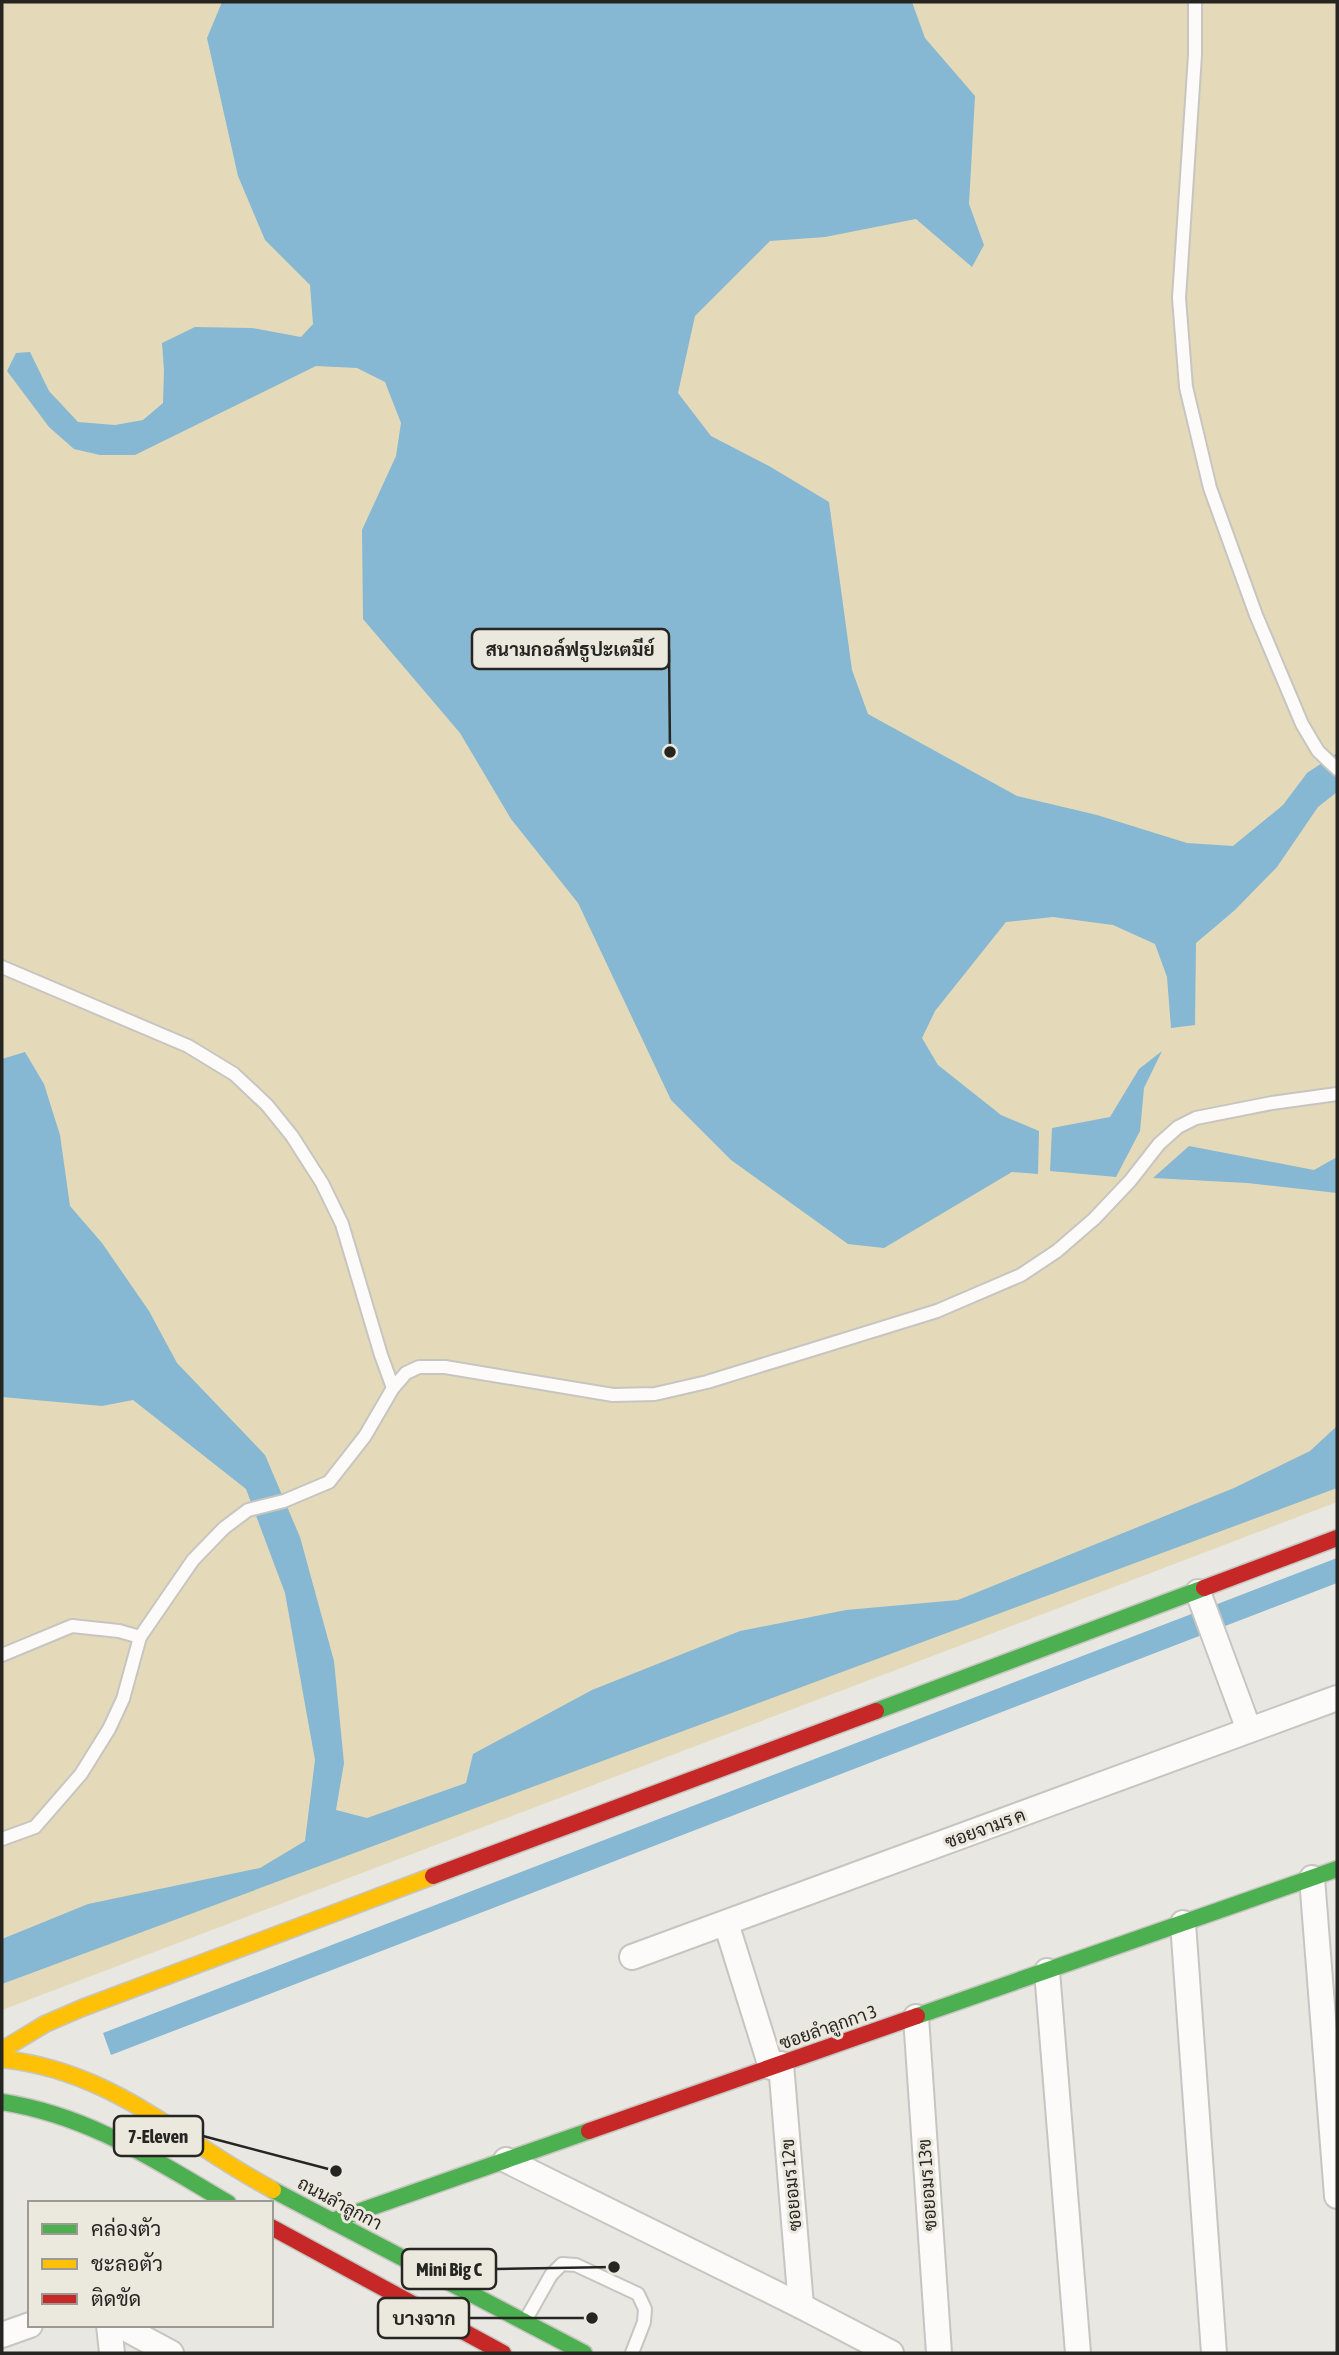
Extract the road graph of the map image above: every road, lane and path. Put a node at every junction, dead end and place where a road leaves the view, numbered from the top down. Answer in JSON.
{"nodes":[{"id":1,"x":1195,"y":2,"type":"edge"},
{"id":2,"x":1337,"y":769,"type":"edge"},
{"id":3,"x":2,"y":967,"type":"edge"},
{"id":4,"x":1337,"y":1094,"type":"edge"},
{"id":5,"x":393,"y":1388,"type":"junction"},
{"id":6,"x":1337,"y":1538,"type":"edge"},
{"id":7,"x":1202,"y":1602,"type":"junction"},
{"id":8,"x":140,"y":1637,"type":"junction"},
{"id":9,"x":2,"y":1655,"type":"edge"},
{"id":10,"x":1337,"y":1698,"type":"edge"},
{"id":11,"x":1249,"y":1730,"type":"junction"},
{"id":12,"x":2,"y":1839,"type":"edge"},
{"id":13,"x":1337,"y":1869,"type":"edge"},
{"id":14,"x":1312,"y":1878,"type":"junction"},
{"id":15,"x":726,"y":1923,"type":"junction"},
{"id":16,"x":1183,"y":1923,"type":"junction"},
{"id":17,"x":632,"y":1957,"type":"dead end"},
{"id":18,"x":1047,"y":1971,"type":"junction"},
{"id":19,"x":916,"y":2017,"type":"junction"},
{"id":20,"x":2,"y":2050,"type":"edge"},
{"id":21,"x":2,"y":2059,"type":"edge"},
{"id":22,"x":776,"y":2065,"type":"junction"},
{"id":23,"x":2,"y":2102,"type":"edge"},
{"id":24,"x":506,"y":2160,"type":"junction"},
{"id":25,"x":1337,"y":2196,"type":"edge"},
{"id":26,"x":224,"y":2201,"type":"edge"},
{"id":27,"x":332,"y":2221,"type":"junction"},
{"id":28,"x":275,"y":2232,"type":"edge"},
{"id":29,"x":801,"y":2306,"type":"junction"},
{"id":30,"x":525,"y":2322,"type":"junction"},
{"id":31,"x":28,"y":2326,"type":"edge"},
{"id":32,"x":110,"y":2327,"type":"edge"},
{"id":33,"x":123,"y":2327,"type":"edge"},
{"id":34,"x":2,"y":2335,"type":"edge"},
{"id":35,"x":112,"y":2353,"type":"edge"},
{"id":36,"x":172,"y":2353,"type":"edge"},
{"id":37,"x":503,"y":2353,"type":"edge"},
{"id":38,"x":584,"y":2353,"type":"edge"},
{"id":39,"x":632,"y":2353,"type":"edge"},
{"id":40,"x":891,"y":2353,"type":"edge"},
{"id":41,"x":939,"y":2353,"type":"edge"},
{"id":42,"x":1077,"y":2353,"type":"edge"},
{"id":43,"x":1214,"y":2353,"type":"edge"}],
"edges":[{"from":1,"to":2,"type":"lane"},
{"from":3,"to":5,"type":"lane"},
{"from":4,"to":5,"type":"lane"},
{"from":5,"to":8,"type":"lane"},
{"from":6,"to":7,"type":"street"},
{"from":7,"to":11,"type":"street"},
{"from":7,"to":20,"type":"street"},
{"from":8,"to":9,"type":"lane"},
{"from":8,"to":12,"type":"lane"},
{"from":10,"to":11,"type":"street","name":"ซอยจามร ค"},
{"from":11,"to":15,"type":"street","name":"ซอยจามร ค"},
{"from":13,"to":14,"type":"street","name":"ซอยลำลูกกา 3"},
{"from":14,"to":16,"type":"street","name":"ซอยลำลูกกา 3"},
{"from":14,"to":25,"type":"street"},
{"from":15,"to":17,"type":"street","name":"ซอยจามร ค"},
{"from":15,"to":22,"type":"street","name":"ซอยอมร 12ข"},
{"from":16,"to":18,"type":"street","name":"ซอยลำลูกกา 3"},
{"from":16,"to":43,"type":"street"},
{"from":18,"to":19,"type":"street","name":"ซอยลำลูกกา 3"},
{"from":18,"to":42,"type":"street"},
{"from":19,"to":22,"type":"street","name":"ซอยลำลูกกา 3"},
{"from":19,"to":41,"type":"street","name":"ซอยอมร 13ข"},
{"from":21,"to":27,"type":"street","name":"ถนนลำลูกกา"},
{"from":22,"to":24,"type":"street","name":"ซอยลำลูกกา 3"},
{"from":22,"to":29,"type":"street","name":"ซอยอมร 12ข"},
{"from":23,"to":26,"type":"street"},
{"from":24,"to":27,"type":"street","name":"ซอยลำลูกกา 3"},
{"from":24,"to":29,"type":"street"},
{"from":27,"to":30,"type":"street","name":"ถนนลำลูกกา"},
{"from":28,"to":37,"type":"street"},
{"from":29,"to":40,"type":"street"},
{"from":30,"to":38,"type":"street","name":"ถนนลำลูกกา"},
{"from":30,"to":39,"type":"lane"},
{"from":31,"to":34,"type":"street"},
{"from":32,"to":35,"type":"street"},
{"from":33,"to":36,"type":"street"}]}
